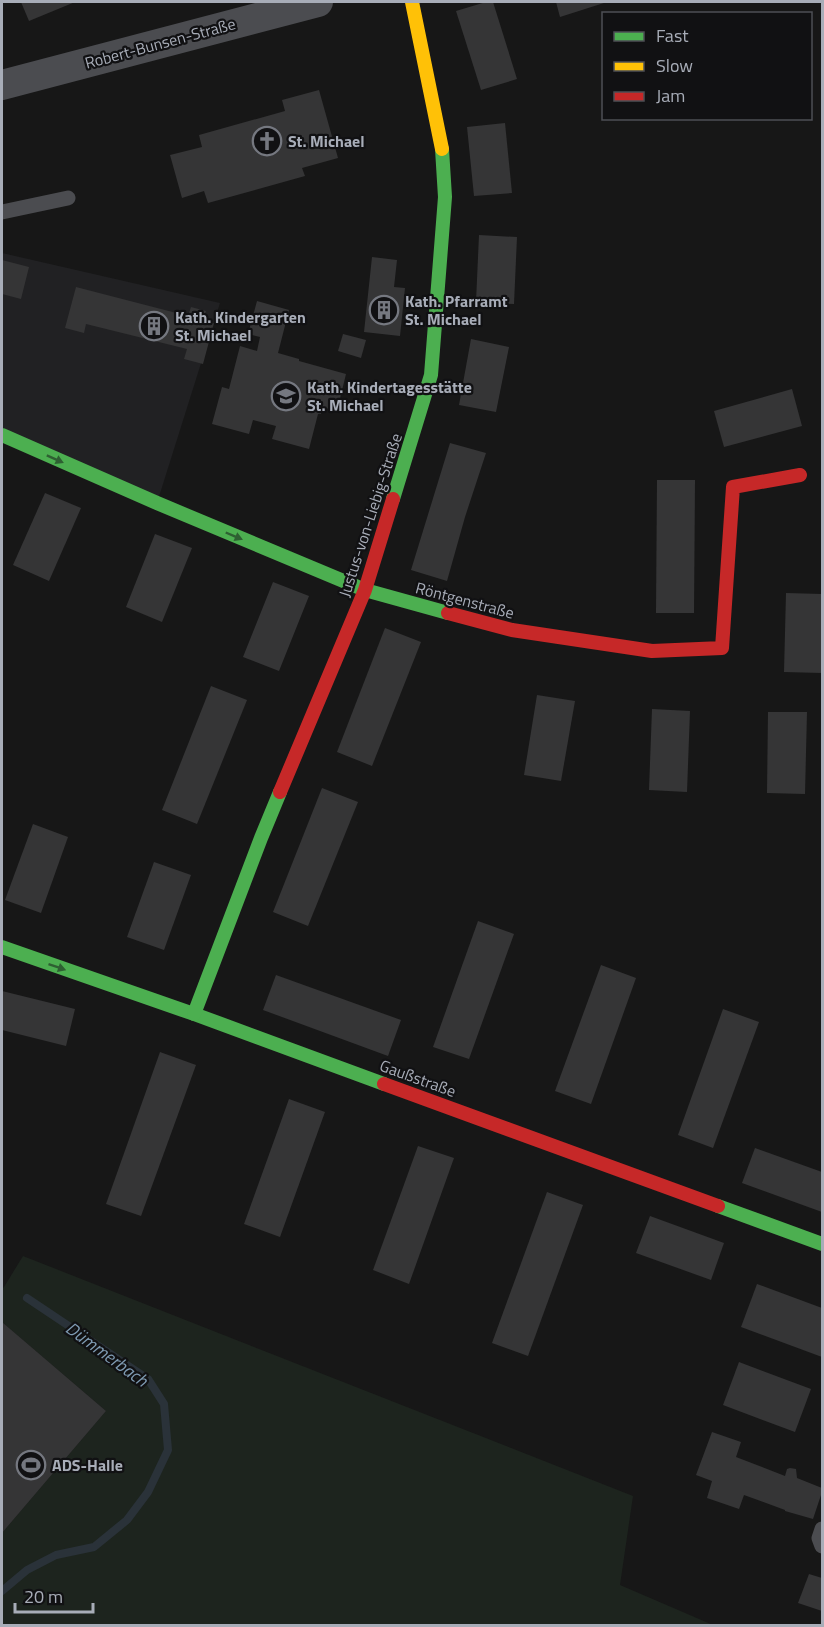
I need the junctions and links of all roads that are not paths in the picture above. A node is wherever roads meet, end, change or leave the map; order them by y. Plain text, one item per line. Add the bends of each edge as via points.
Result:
1 (318, 2) edge
2 (412, 2) edge
3 (2, 85) edge
4 (68, 198) dead end
5 (2, 212) edge
6 (2, 435) edge
7 (800, 475) dead end
8 (365, 590) junction
9 (2, 947) edge
10 (194, 1014) junction
11 (822, 1244) edge
12 (822, 1529) edge
13 (822, 1546) edge

1 - 3 street, Robert-Bunsen-Straße
2 - 8 street, Justus-von-Liebig-Straße via 441,141 445,197 432,363
4 - 5 lane
6 -> 8 street, Röntgenstraße
7 - 8 street, Röntgenstraße via 734,487 722,648 652,651 512,630
8 - 10 street, Justus-von-Liebig-Straße via 261,838
9 -> 10 street, Gaußstraße
10 - 11 street, Gaußstraße
12 - 13 lane

